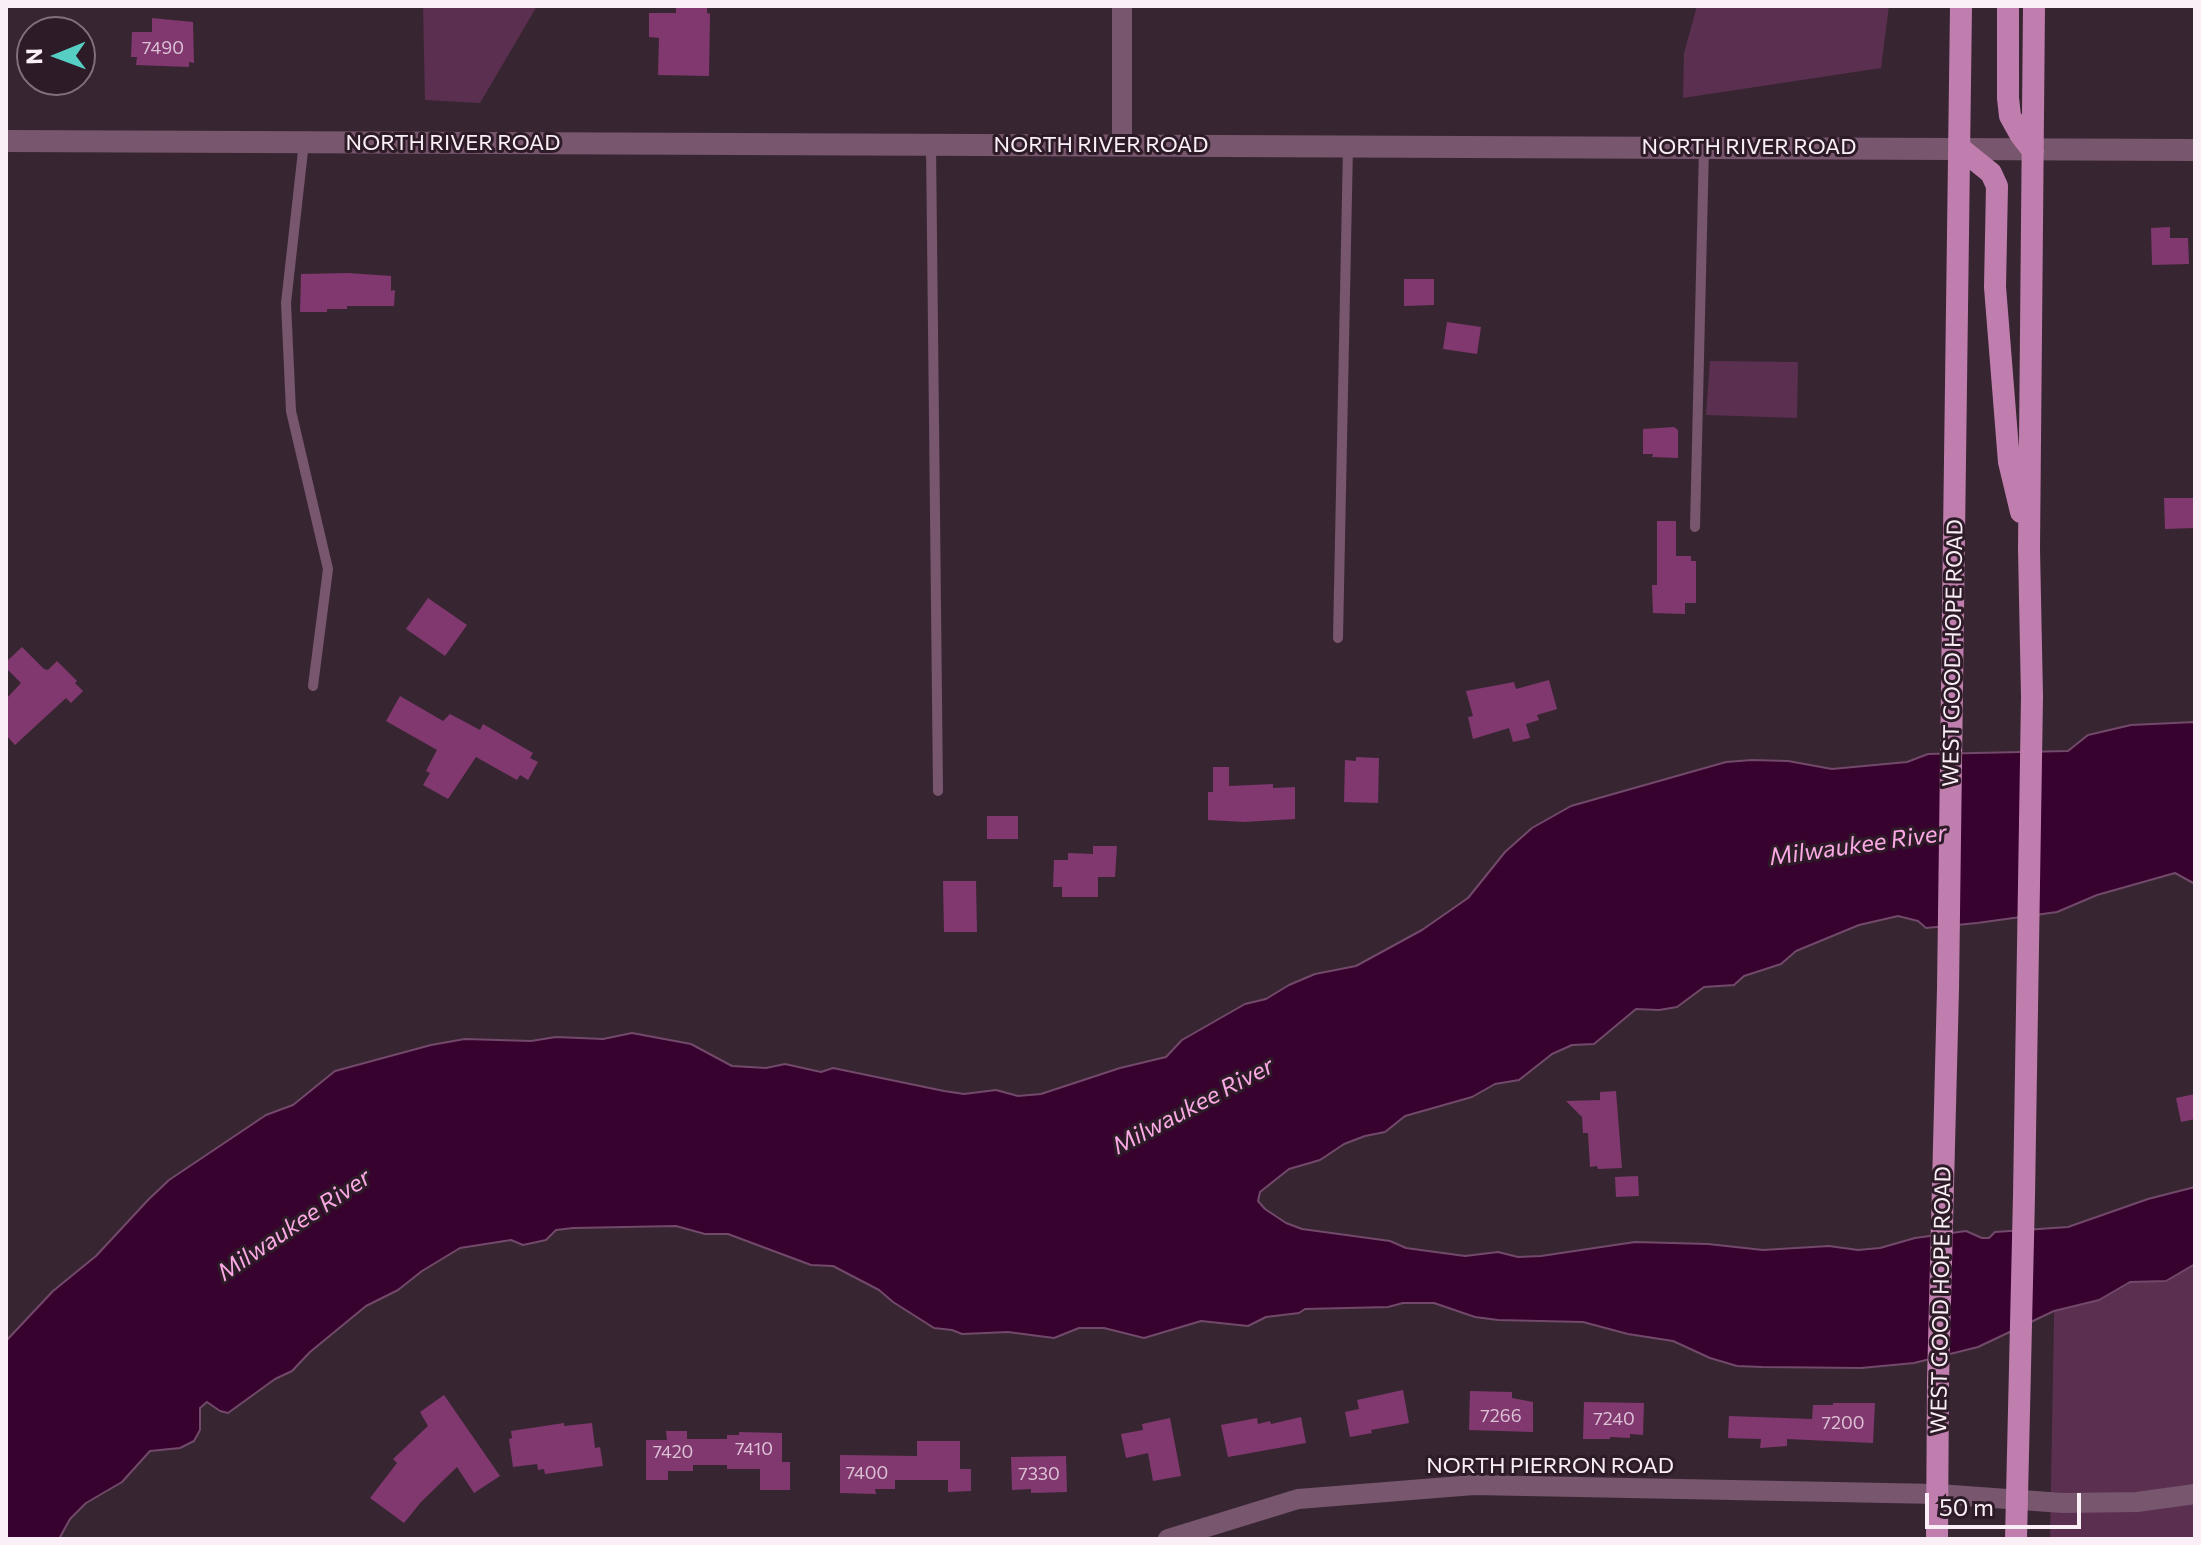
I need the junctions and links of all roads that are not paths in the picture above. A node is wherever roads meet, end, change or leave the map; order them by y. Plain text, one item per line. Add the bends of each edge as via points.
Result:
1 (1122, 6) edge
2 (1961, 6) edge
3 (2008, 6) edge
4 (2034, 6) edge
5 (6, 141) edge
6 (304, 142) junction
7 (931, 144) junction
8 (1122, 145) junction
9 (1348, 146) junction
10 (1704, 147) junction
11 (1960, 148) junction
12 (2195, 150) edge
13 (2033, 151) junction
14 (1695, 527) dead end
15 (2029, 549) junction
16 (1338, 638) dead end
17 (313, 686) dead end
18 (938, 791) dead end
19 (1938, 1494) junction
20 (2195, 1494) edge
21 (2016, 1501) junction
22 (1170, 1539) edge
23 (1937, 1539) edge
24 (2016, 1539) edge

1 - 8 street
2 - 11 main road, WEST GOOD HOPE ROAD
3 - 13 main road via 2010,116
4 - 13 main road
5 - 6 street, NORTH RIVER ROAD
6 - 7 street, NORTH RIVER ROAD
6 - 17 lane via 286,303 291,411 328,569
7 - 8 street, NORTH RIVER ROAD
7 - 18 lane
8 - 9 street, NORTH RIVER ROAD
9 - 10 street, NORTH RIVER ROAD
9 - 16 lane
10 - 11 street, NORTH RIVER ROAD
10 - 14 lane
11 - 13 street, NORTH RIVER ROAD
11 - 15 main road via 1991,173 1997,186 1995,287 2009,462
11 - 19 main road, WEST GOOD HOPE ROAD
12 - 13 street, NORTH RIVER ROAD
13 - 15 main road
15 - 21 main road via 2032,697
19 - 21 street, NORTH PIERRON ROAD
19 - 22 street, NORTH PIERRON ROAD via 1474,1485 1298,1499
19 - 23 main road, WEST GOOD HOPE ROAD
20 - 21 street, NORTH PIERRON ROAD via 2137,1502
21 - 24 main road

